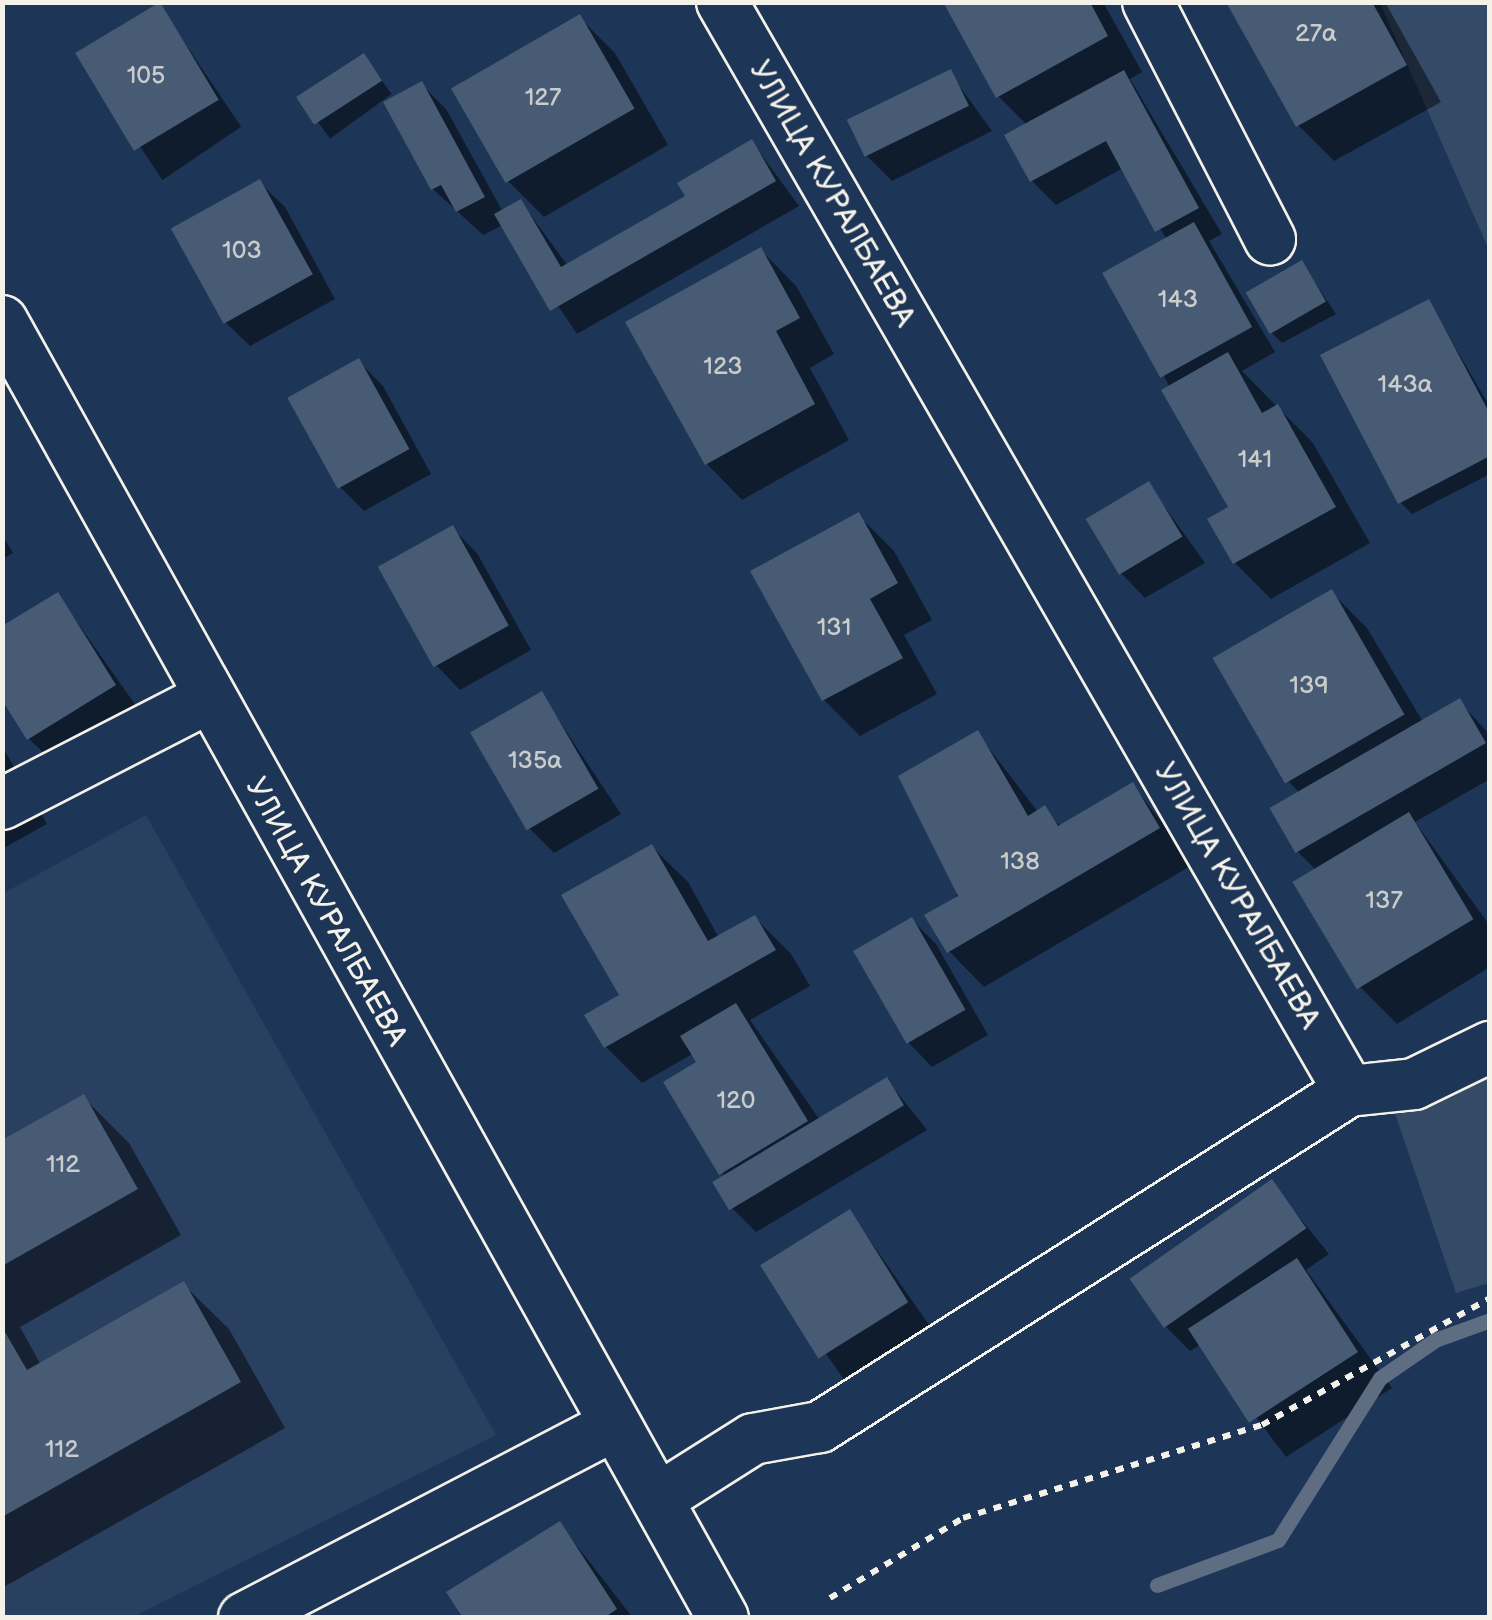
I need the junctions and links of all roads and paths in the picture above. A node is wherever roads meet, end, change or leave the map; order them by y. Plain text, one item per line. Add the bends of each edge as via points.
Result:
1 (722, 2) edge
2 (1148, 2) edge
3 (1270, 239) dead end
4 (2, 321) edge
5 (206, 699) junction
6 (2, 804) edge
7 (1490, 1047) edge
8 (1349, 1090) junction
9 (1490, 1298) edge
10 (615, 1425) junction
11 (658, 1499) junction
12 (830, 1598) dead end
13 (244, 1618) edge
14 (723, 1618) edge

1 - 8 street, УЛИЦА КУРАЛБАЕВА
2 - 3 street
4 - 5 street, УЛИЦА КУРАЛБАЕВА
5 - 6 street
5 - 10 street, УЛИЦА КУРАЛБАЕВА
7 - 8 street via 1414,1084
8 - 11 street via 820,1427 753,1439
9 - 12 path via 1262,1426 963,1518
10 - 11 street, УЛИЦА КУРАЛБАЕВА
10 - 13 street
11 - 14 street, УЛИЦА КУРАЛБАЕВА

